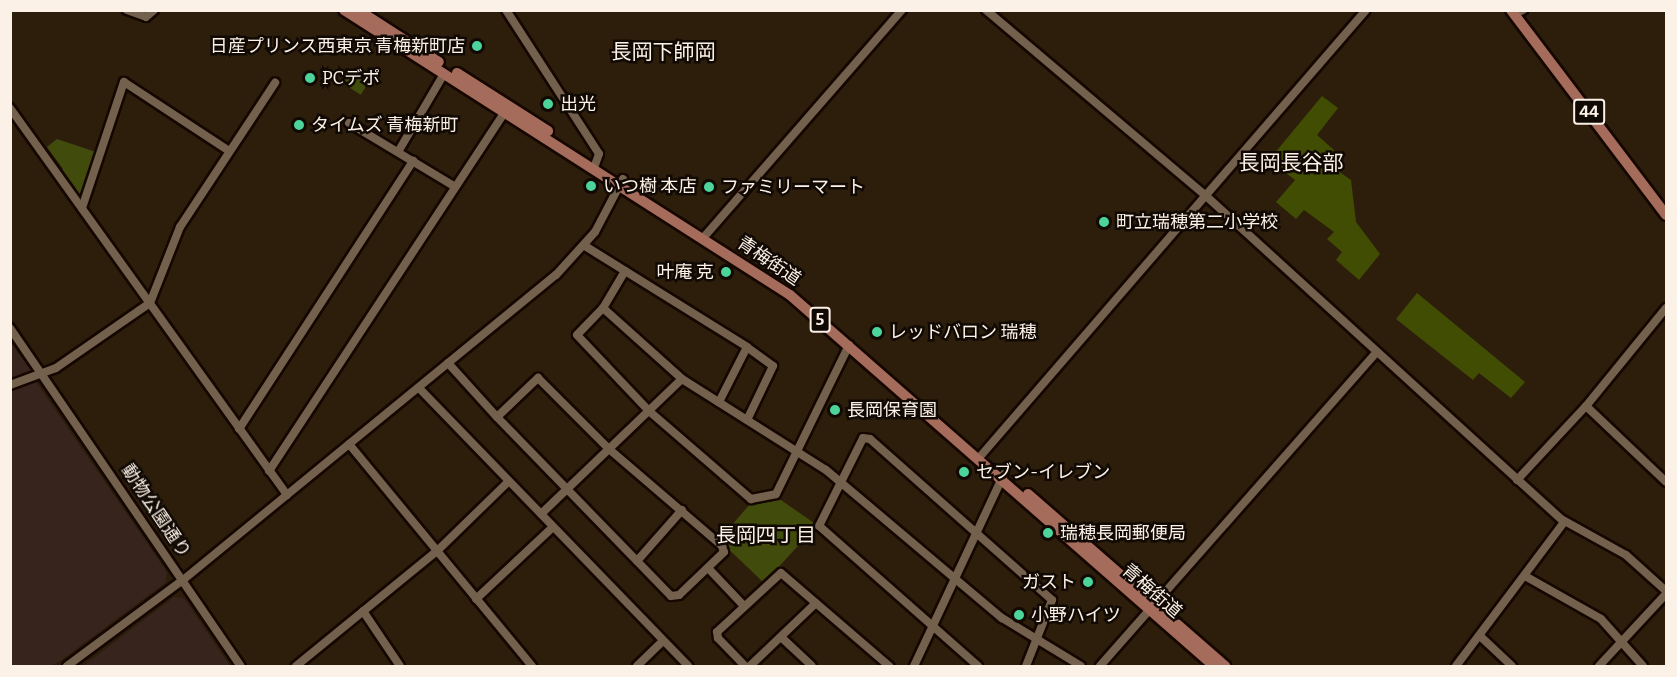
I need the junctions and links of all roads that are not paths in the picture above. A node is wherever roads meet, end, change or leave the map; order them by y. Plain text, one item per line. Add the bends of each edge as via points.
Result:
1 (127, 10) edge
2 (154, 10) edge
3 (344, 10) edge
4 (358, 10) edge
5 (506, 10) edge
6 (902, 10) edge
7 (986, 10) edge
8 (1366, 10) edge
9 (1516, 12) edge
10 (444, 74) junction
11 (275, 84) dead end
12 (10, 108) edge
13 (504, 113) junction
14 (349, 123) dead end
15 (230, 151) junction
16 (398, 152) junction
17 (413, 161) junction
18 (595, 165) junction
19 (621, 182) junction
20 (454, 186) junction
21 (1206, 196) junction
22 (82, 208) junction
23 (1666, 215) edge
24 (705, 235) junction
25 (585, 246) junction
26 (625, 271) junction
27 (150, 303) junction
28 (603, 308) junction
29 (1666, 308) edge
30 (10, 328) edge
31 (849, 345) junction
32 (747, 347) junction
33 (1376, 353) junction
34 (448, 363) junction
35 (45, 374) junction
36 (682, 379) junction
37 (10, 385) edge
38 (419, 388) junction
39 (719, 402) junction
40 (1586, 406) junction
41 (649, 411) junction
42 (497, 417) junction
43 (747, 420) junction
44 (239, 429) junction
45 (349, 444) junction
46 (609, 449) junction
47 (797, 452) junction
48 (980, 457) junction
49 (269, 471) junction
50 (1003, 477) junction
51 (1517, 480) junction
52 (1664, 480) edge
53 (840, 481) junction
54 (509, 482) junction
55 (569, 487) junction
56 (286, 495) junction
57 (682, 510) junction
58 (541, 514) junction
59 (1564, 522) junction
60 (553, 527) junction
61 (976, 533) junction
62 (437, 551) junction
63 (637, 561) junction
64 (708, 568) junction
65 (1525, 576) junction
66 (955, 579) junction
67 (183, 580) junction
68 (1666, 593) edge
69 (476, 598) junction
70 (816, 603) junction
71 (744, 606) junction
72 (1151, 607) junction
73 (363, 611) junction
74 (933, 626) junction
75 (1480, 636) junction
76 (781, 637) junction
77 (1038, 640) junction
78 (663, 641) junction
79 (1622, 642) junction
80 (67, 666) edge
81 (241, 666) edge
82 (296, 666) edge
83 (400, 666) edge
84 (532, 666) edge
85 (637, 666) edge
86 (688, 666) edge
87 (745, 666) edge
88 (750, 666) edge
89 (812, 666) edge
90 (889, 666) edge
91 (914, 666) edge
92 (978, 666) edge
93 (1026, 666) edge
94 (1081, 666) edge
95 (1100, 666) edge
96 (1214, 666) edge
97 (1225, 666) edge
98 (1456, 666) edge
99 (1512, 666) edge
100 (1599, 666) edge
101 (1644, 666) edge

1 - 2 street via 146,17
3 - 10 main road, 青梅街道 / 5
4 - 18 main road, 青梅街道 / 5
5 - 18 street via 599,154
6 - 24 street
7 - 21 street
8 - 21 street
9 - 23 main road, 44
10 - 13 main road, 青梅街道 / 5
10 - 16 street
11 - 15 street
12 - 22 street
13 - 18 main road, 青梅街道 / 5
13 - 20 street
14 - 16 street
15 - 22 street via 124,82
15 - 27 street via 180,227
16 - 17 street
17 - 20 street
17 - 44 street
18 - 19 main road, 青梅街道 / 5
19 - 24 main road, 青梅街道 / 5
19 - 25 street
20 - 49 street
21 - 33 street
21 - 48 street
22 - 27 street
24 - 31 main road, 青梅街道 / 5 via 790,295
24 - 48 main road, 青梅街道 / 5 via 800,296
25 - 26 street
25 - 34 street
26 - 28 street
26 - 32 street
27 - 35 street
27 - 44 street
28 - 36 street
28 - 41 street via 577,335
29 - 40 street
30 - 35 street, 動物公園通り
31 - 47 street
31 - 48 main road, 青梅街道 / 5
32 - 39 street
32 - 43 street via 773,366
33 - 51 street
33 - 72 street
34 - 38 street
34 - 42 street
35 - 37 street
35 - 67 street, 動物公園通り
36 - 39 street
36 - 41 street
38 - 45 street
38 - 54 street
39 - 43 street
40 - 51 street
40 - 52 street
41 - 46 street
41 - 47 street via 751,499 776,494
42 - 46 street via 538,378
42 - 55 street
43 - 47 street
44 - 49 street
45 - 56 street
45 - 62 street
46 - 55 street
46 - 57 street
47 - 53 street
48 - 50 main road, 青梅街道 / 5
49 - 56 street
50 - 61 street
50 - 72 main road, 青梅街道 / 5
51 - 59 street
53 - 61 street via 860,440 866,437
53 - 66 street
53 - 74 street via 820,522 821,530
54 - 58 street
54 - 62 street
55 - 58 street
55 - 63 street
56 - 67 street
57 - 63 street
57 - 64 street via 722,546 724,552
58 - 60 street
59 - 65 street
59 - 68 street via 1626,555
60 - 69 street
60 - 78 street
61 - 66 street
61 - 77 street via 1052,600
62 - 69 street
62 - 73 street
63 - 64 street via 675,597
64 - 71 street
65 - 75 street
65 - 79 street via 1601,619
66 - 74 street
66 - 77 street via 1002,618
67 - 80 street
67 - 81 street, 動物公園通り
68 - 79 street
69 - 84 street
70 - 71 street via 781,573
70 - 76 street
70 - 90 street
71 - 87 street via 717,635
72 - 95 street
72 - 96 main road, 青梅街道 / 5
72 - 97 main road, 青梅街道 / 5
73 - 82 street
73 - 83 street
74 - 91 street
74 - 92 street
75 - 98 street
75 - 99 street
76 - 88 street
76 - 89 street
77 - 93 street
77 - 94 street
78 - 85 street
78 - 86 street
79 - 100 street
79 - 101 street

